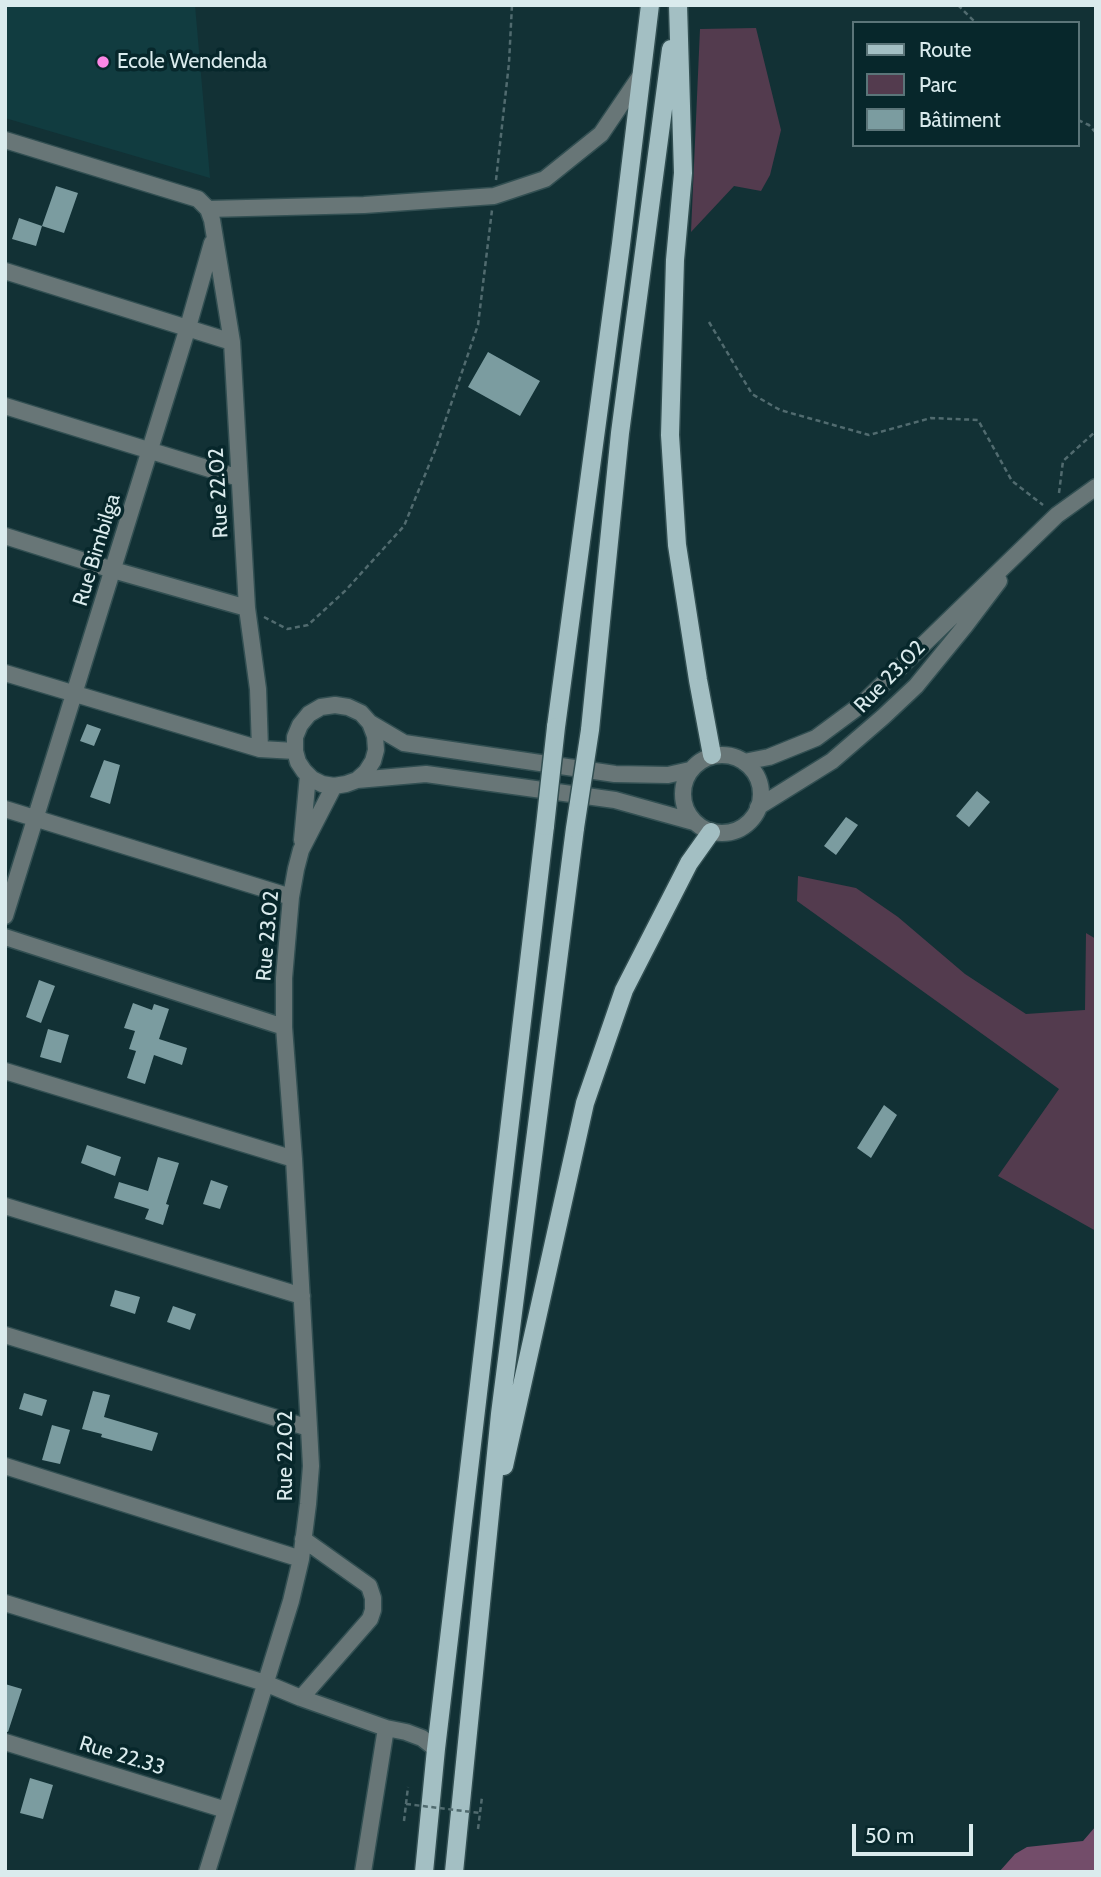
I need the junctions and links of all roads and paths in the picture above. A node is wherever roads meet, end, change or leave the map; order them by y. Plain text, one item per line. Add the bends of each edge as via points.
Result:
1 (512, 5) edge
2 (650, 5) edge
3 (677, 5) edge
4 (958, 5) edge
5 (974, 21) edge
6 (641, 75) junction
7 (1080, 121) edge
8 (1096, 132) edge
9 (5, 140) edge
10 (494, 196) junction
11 (203, 204) junction
12 (214, 236) junction
13 (5, 271) edge
14 (709, 321) dead end
15 (188, 327) junction
16 (232, 342) junction
17 (5, 406) edge
18 (1096, 430) edge
19 (150, 451) junction
20 (239, 478) junction
21 (1096, 486) edge
22 (1056, 514) junction
23 (5, 537) edge
24 (1023, 548) junction
25 (113, 570) junction
26 (247, 608) junction
27 (5, 673) edge
28 (74, 694) junction
29 (370, 723) junction
30 (260, 749) junction
31 (295, 751) junction
32 (712, 755) junction
33 (744, 762) junction
34 (690, 769) junction
35 (308, 775) junction
36 (357, 780) junction
37 (334, 786) junction
38 (758, 807) junction
39 (5, 810) edge
40 (36, 819) junction
41 (694, 822) junction
42 (711, 832) junction
43 (301, 850) junction
44 (291, 897) junction
45 (5, 916) edge
46 (5, 937) edge
47 (284, 1027) junction
48 (5, 1071) edge
49 (293, 1159) junction
50 (5, 1206) edge
51 (302, 1296) junction
52 (5, 1335) edge
53 (309, 1428) junction
54 (5, 1466) edge
55 (303, 1539) junction
56 (486, 1548) junction
57 (301, 1559) junction
58 (5, 1603) edge
59 (265, 1683) junction
60 (301, 1698) junction
61 (386, 1728) junction
62 (5, 1742) edge
63 (436, 1749) junction
64 (408, 1787) dead end
65 (482, 1797) dead end
66 (406, 1804) junction
67 (226, 1810) junction
68 (480, 1813) junction
69 (404, 1821) dead end
70 (478, 1829) dead end
71 (207, 1872) edge
72 (363, 1872) edge
73 (424, 1872) edge
74 (454, 1872) edge

1 - 10 path
2 - 6 main road
3 - 32 main road via 683,173 675,260 670,435 677,545
3 - 56 main road, bridge via 620,433 590,730 501,1401
4 - 5 path
6 - 10 street via 601,134 545,179
6 - 63 main road, bridge via 556,727
7 - 8 path
9 - 11 street
10 - 11 street via 364,205
10 - 26 path via 478,326 404,526 308,625 287,629
11 - 12 street, Rue Bimbilga
12 - 15 street, Rue Bimbilga
12 - 16 street, Rue 22.02
13 - 15 street
14 - 22 path via 752,394 780,410 870,435 931,418 978,420 1012,481
15 - 16 street
15 - 19 street, Rue Bimbilga
16 - 20 street, Rue 22.02
17 - 19 street
18 - 22 path via 1063,461
19 - 20 street
19 - 25 street, Rue Bimbilga
20 - 26 street, Rue 22.02
21 - 22 street, Rue 23.02
22 - 24 street, Rue 23.02
23 - 25 street
24 - 33 street, Rue 23.02 via 862,704 816,738
24 - 38 street, Rue 23.02 via 916,686 832,761
25 - 26 street
25 - 28 street, Rue Bimbilga
26 - 30 street, Rue 22.02
27 - 28 street
28 - 30 street
28 - 40 street, Rue Bimbilga
29 - 31 street via 348,707 321,707 300,724
29 - 34 street via 404,743 494,757 615,774 668,775
29 - 36 street via 376,750
30 - 31 street
31 - 35 street
32 - 33 street, Rue 23.02 via 726,754
32 - 34 street
33 - 38 street via 757,776 761,789
34 - 41 street via 682,794
35 - 37 street
35 - 43 street, Rue 23.02
36 - 37 street
36 - 41 street via 426,774 615,800
37 - 43 street, Rue 23.02
38 - 42 street, Rue 23.02 via 748,824 737,831
39 - 40 street
40 - 44 street
40 - 45 street, Rue Bimbilga
41 - 42 street
42 - 56 main road via 689,863 624,990 585,1103
43 - 44 street, Rue 23.02
44 - 47 street, Rue 23.02
46 - 47 street
47 - 49 street, Rue 22.02
48 - 49 street
49 - 51 street, Rue 22.02
50 - 51 street
51 - 53 street, Rue 22.02
52 - 53 street
53 - 55 street, Rue 22.02 via 311,1466
54 - 57 street
55 - 57 street, Rue 22.02
55 - 60 street via 369,1586 373,1610
56 - 74 main road
57 - 59 street, Rue 22.02
58 - 59 street
59 - 60 street
59 - 67 street, Rue 22.02
60 - 61 street
61 - 63 street via 422,1738
61 - 72 street
62 - 67 street, Rue 22.33
63 - 73 main road
64 - 66 path
65 - 68 path
66 - 68 path, bridge
66 - 69 path
67 - 71 street, Rue 22.02
68 - 70 path

